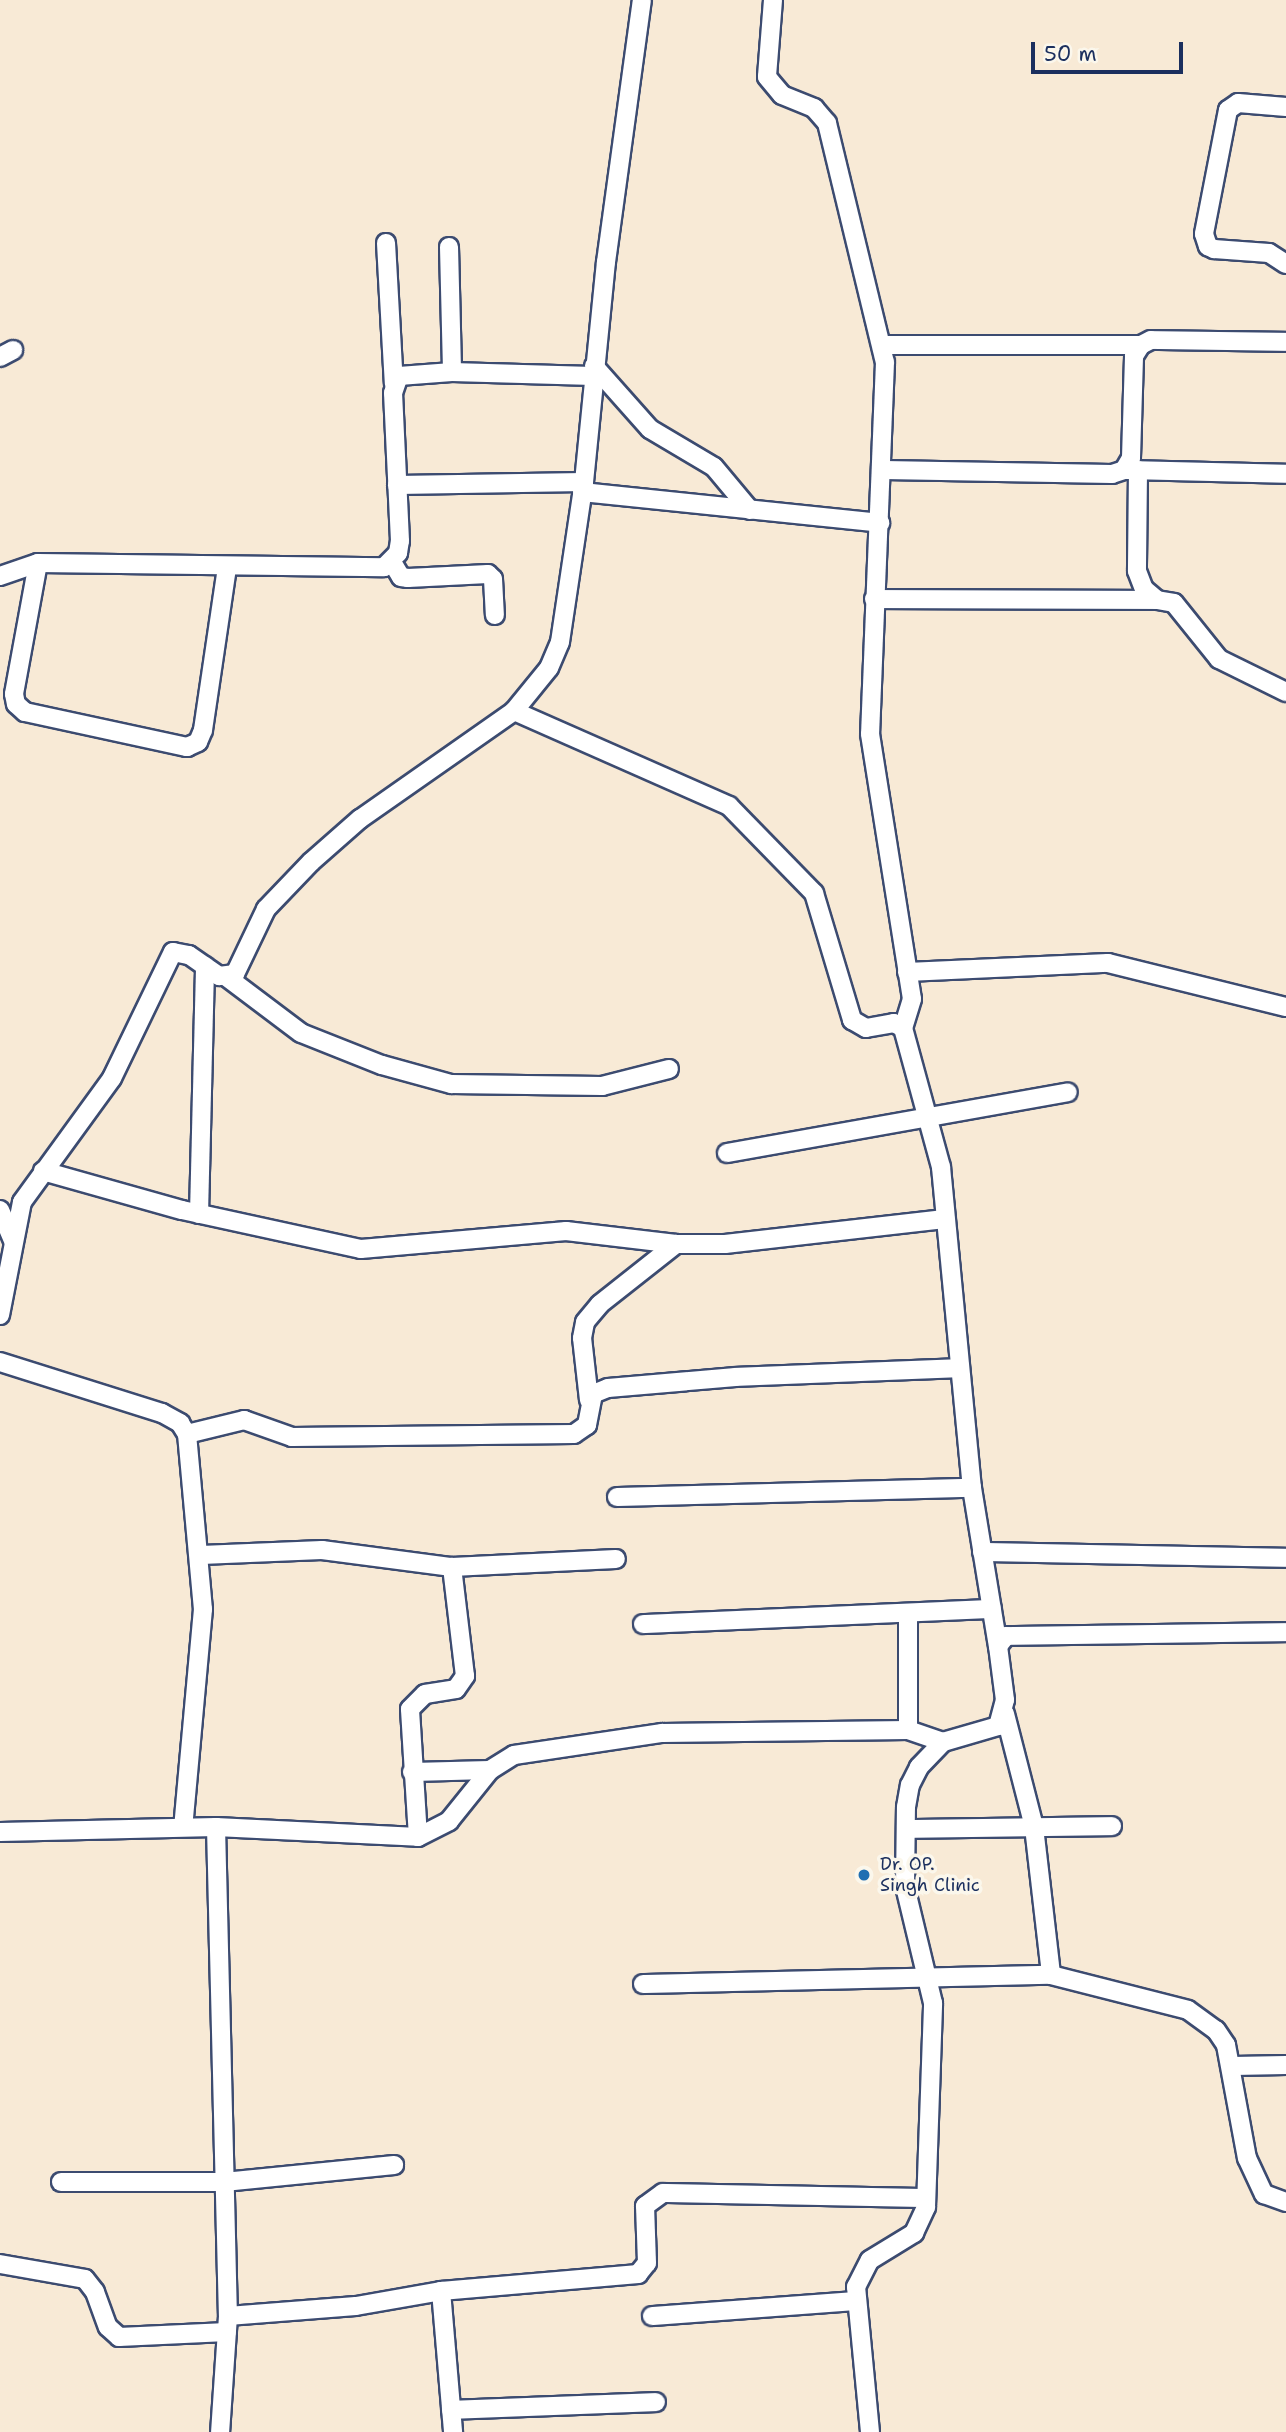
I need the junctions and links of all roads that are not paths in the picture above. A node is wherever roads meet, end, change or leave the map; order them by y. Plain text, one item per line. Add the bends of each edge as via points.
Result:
1 (642, 0) edge
2 (773, 0) edge
3 (1286, 107) edge
4 (386, 243) dead end
5 (449, 247) dead end
6 (1286, 264) edge
7 (1286, 342) edge
8 (883, 345) junction
9 (1141, 345) junction
10 (594, 371) junction
11 (452, 372) junction
12 (394, 384) junction
13 (884, 470) junction
14 (1131, 470) junction
15 (1286, 474) edge
16 (397, 485) junction
17 (583, 487) junction
18 (750, 510) junction
19 (880, 523) junction
20 (393, 562) junction
21 (38, 563) junction
22 (228, 567) junction
23 (0, 576) edge
24 (874, 599) junction
25 (1157, 600) junction
26 (495, 615) dead end
27 (1286, 692) edge
28 (514, 711) junction
29 (205, 966) junction
30 (907, 972) junction
31 (228, 978) junction
32 (1286, 1007) edge
33 (903, 1028) junction
34 (669, 1069) dead end
35 (1068, 1092) dead end
36 (928, 1114) junction
37 (727, 1153) dead end
38 (43, 1171) junction
39 (0, 1210) edge
40 (199, 1213) junction
41 (945, 1219) junction
42 (13, 1241) junction
43 (676, 1244) junction
44 (0, 1315) edge
45 (0, 1362) edge
46 (960, 1368) junction
47 (589, 1400) junction
48 (187, 1434) junction
49 (972, 1488) junction
50 (617, 1497) dead end
51 (982, 1552) junction
52 (201, 1555) junction
53 (1286, 1558) edge
54 (617, 1559) dead end
55 (452, 1567) junction
56 (992, 1609) junction
57 (908, 1614) junction
58 (643, 1624) dead end
59 (1286, 1632) edge
60 (998, 1646) junction
61 (1004, 1714) junction
62 (908, 1730) junction
63 (943, 1742) junction
64 (490, 1770) junction
65 (412, 1772) junction
66 (1112, 1826) dead end
67 (183, 1827) junction
68 (216, 1827) junction
69 (1034, 1827) junction
70 (906, 1829) junction
71 (0, 1832) edge
72 (418, 1837) junction
73 (930, 1974) junction
74 (1051, 1975) junction
75 (643, 1984) dead end
76 (1286, 2065) edge
77 (1233, 2066) junction
78 (394, 2165) dead end
79 (61, 2182) dead end
80 (224, 2182) junction
81 (926, 2197) junction
82 (1286, 2202) edge
83 (0, 2264) edge
84 (441, 2291) junction
85 (856, 2301) junction
86 (652, 2316) dead end
87 (228, 2324) junction
88 (656, 2402) dead end
89 (451, 2410) junction
90 (220, 2432) edge
91 (453, 2432) edge
92 (870, 2432) edge

1 - 10 street
2 - 8 street via 767,77 782,95 814,108 827,123 856,256
3 - 6 street via 1238,103 1228,110 1204,234 1214,249 1269,253
4 - 12 street
5 - 11 street
7 - 9 street via 1152,340
8 - 9 street
8 - 13 street
9 - 14 street via 1134,356
10 - 11 street
10 - 17 street
10 - 18 street via 657,435 707,461
11 - 12 street via 409,373
12 - 16 street
13 - 14 street via 1112,474
13 - 19 street
14 - 15 street
14 - 25 street via 1137,571 1144,589
16 - 17 street
16 - 20 street via 400,541
17 - 18 street
17 - 28 street via 560,642 549,668
18 - 19 street
19 - 24 street
20 - 22 street via 367,570
20 - 26 street via 397,573 408,578 488,574 493,579
21 - 22 street
21 - 22 street via 14,694 16,704 25,712 187,747 198,742 203,730
21 - 23 street
24 - 25 street
24 - 30 street via 871,755
25 - 27 street via 1174,603 1219,659
28 - 31 street via 331,843 266,909 240,968
28 - 33 street via 729,806 814,892 852,1020 866,1028 894,1023
29 - 31 street
29 - 38 street via 189,955 173,952 112,1078
29 - 40 street
30 - 32 street via 1108,963
30 - 33 street via 912,1010
31 - 34 street via 275,1017 310,1037 451,1084 602,1086
33 - 36 street
35 - 36 street
36 - 37 street
36 - 41 street via 941,1167
38 - 40 street
38 - 42 street via 22,1202
39 - 42 street
40 - 43 street via 361,1249 566,1231
41 - 43 street via 725,1244
41 - 46 street
42 - 44 street
43 - 47 street via 600,1304 585,1322 582,1338
45 - 48 street via 162,1413 180,1423
46 - 47 street via 736,1377 608,1388
46 - 49 street
47 - 48 street via 587,1425 575,1434 292,1437 244,1419
48 - 52 street
49 - 50 street
49 - 51 street
51 - 53 street
51 - 56 street
52 - 55 street via 322,1550
52 - 67 street via 202,1633
54 - 55 street
55 - 65 street via 465,1676 456,1689 425,1695 410,1709
56 - 57 street
56 - 60 street
57 - 58 street
57 - 62 street
59 - 60 street via 1018,1633 1006,1636
60 - 61 street
61 - 63 street via 987,1731
61 - 69 street
62 - 63 street
62 - 64 street via 662,1733 514,1755
63 - 70 street via 928,1753 909,1786
64 - 65 street
64 - 72 street via 449,1821
65 - 72 street
66 - 69 street
67 - 68 street
67 - 71 street
68 - 72 street
68 - 80 street
69 - 70 street
69 - 74 street
70 - 73 street via 907,1903
73 - 74 street
73 - 75 street
73 - 81 street via 933,2003
74 - 77 street via 1188,2010 1216,2030
76 - 77 street
77 - 82 street via 1247,2158 1264,2194
78 - 80 street
79 - 80 street
80 - 87 street
81 - 84 street via 663,2193 645,2206 647,2263 638,2274
81 - 85 street via 922,2223 914,2233 870,2260 860,2273
83 - 87 street via 85,2279 108,2327 119,2337
84 - 87 street
84 - 89 street
85 - 86 street
85 - 92 street
87 - 90 street
88 - 89 street
89 - 91 street

